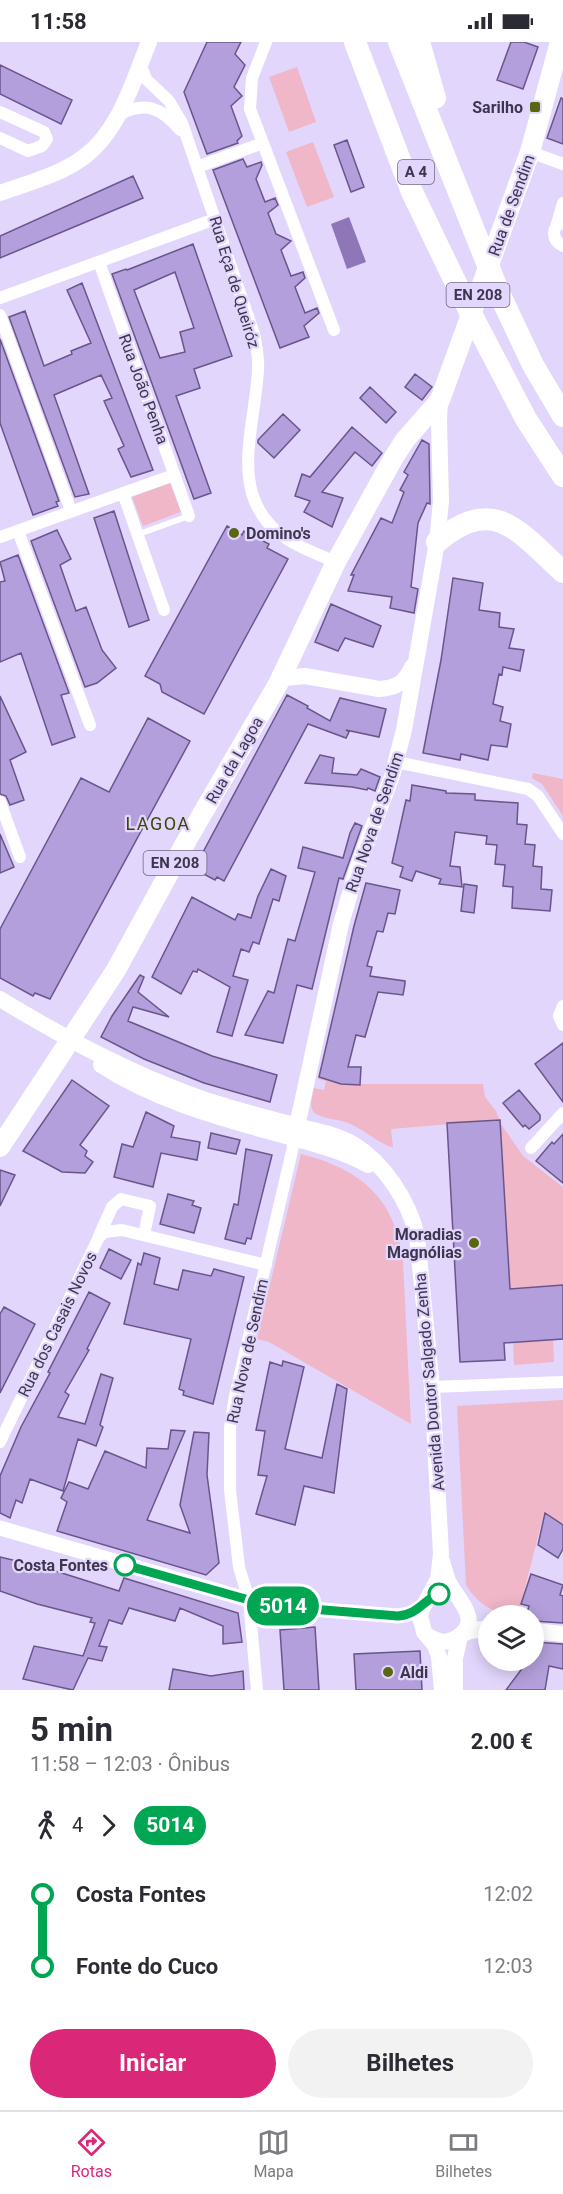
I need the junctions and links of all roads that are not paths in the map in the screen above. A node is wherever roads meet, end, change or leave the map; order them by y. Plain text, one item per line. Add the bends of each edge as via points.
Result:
1 (149, 42) edge
2 (266, 42) edge
3 (355, 42) edge
4 (370, 42) edge
5 (399, 42) edge
6 (419, 42) edge
7 (560, 42) edge
8 (140, 63) junction
9 (0, 112) edge
10 (118, 115) junction
11 (0, 138) edge
12 (188, 140) junction
13 (263, 143) junction
14 (530, 152) junction
15 (563, 164) edge
16 (197, 167) junction
17 (0, 194) edge
18 (563, 203) edge
19 (215, 219) junction
20 (559, 224) edge
21 (472, 227) junction
22 (563, 246) edge
23 (99, 262) junction
24 (0, 298) edge
25 (465, 302) junction
26 (0, 315) edge
27 (334, 330) dead end
28 (441, 397) junction
29 (563, 416) edge
30 (415, 429) junction
31 (440, 444) junction
32 (174, 475) junction
33 (563, 476) edge
34 (123, 493) junction
35 (71, 511) junction
36 (189, 516) joint
37 (18, 531) junction
38 (139, 534) junction
39 (0, 537) edge
40 (437, 542) junction
41 (336, 562) junction
42 (563, 572) edge
43 (164, 610) dead end
44 (418, 646) junction
45 (297, 647) junction
46 (321, 678) junction
47 (278, 684) junction
48 (379, 689) junction
49 (90, 725) dead end
50 (404, 730) junction
51 (396, 762) junction
52 (0, 802) edge
53 (563, 834) edge
54 (20, 857) dead end
55 (0, 999) edge
56 (563, 1006) edge
57 (563, 1025) edge
58 (70, 1041) junction
59 (563, 1113) edge
60 (296, 1132) junction
61 (0, 1147) edge
62 (531, 1148) dead end
63 (144, 1235) junction
64 (99, 1237) junction
65 (266, 1265) junction
66 (563, 1382) edge
67 (432, 1387) junction
68 (0, 1442) edge
69 (0, 1528) edge
70 (441, 1554) junction
71 (249, 1600) junction
72 (425, 1603) junction
73 (464, 1604) junction
74 (478, 1614) edge
75 (388, 1615) junction
76 (478, 1630) edge
77 (544, 1632) edge
78 (427, 1634) junction
79 (563, 1634) edge
80 (461, 1636) junction
81 (257, 1690) edge
82 (442, 1690) edge
83 (455, 1690) edge

1 - 8 main road
2 - 13 street via 252,78 249,101
3 - 25 highway via 412,192
4 - 25 highway, A 4
5 - 21 highway, A 4
6 - 21 highway
7 - 14 main road, Rua de Sendim / EN 208
8 - 10 main road
8 - 12 street, Rua Eça de Queiróz via 146,79 169,100
9 - 11 street via 44,132 47,139 28,152
10 - 12 street, Rua Eça de Queiróz via 143,106 154,109 167,116
10 - 17 main road via 110,130 84,157
12 - 16 street, Rua Eça de Queiróz
13 - 16 street
13 - 27 street
14 - 15 street
14 - 28 main road, Rua de Sendim / EN 208
16 - 19 street, Rua Eça de Queiróz
18 - 20 street
19 - 23 street
19 - 41 street, Rua Eça de Queiróz via 255,337 258,367 249,429 251,495 262,517 281,535
20 - 22 street via 555,239
21 - 29 highway, A 4 via 514,326
23 - 24 street
23 - 32 street, Rua João Penha
25 - 33 highway, A 4 via 526,418
26 - 35 street
28 - 30 main road, Rua da Lagoa / EN 208
28 - 31 main road, Rua Nova de Sendim
30 - 31 main road via 433,434
30 - 41 main road, Rua da Lagoa / EN 208 via 394,457
31 - 40 main road, Rua Nova de Sendim
32 - 34 street
32 - 36 street, Rua João Penha
34 - 35 street
34 - 38 street
35 - 37 street
36 - 38 lane
37 - 39 street
37 - 49 street
38 - 43 street
40 - 42 highway via 460,524 489,518 509,526
40 - 44 main road, Rua Nova de Sendim
41 - 45 main road, Rua da Lagoa / EN 208
44 - 48 main road via 404,682
44 - 50 main road, Rua Nova de Sendim
45 - 46 main road via 295,654 301,664
45 - 47 main road, Rua da Lagoa / EN 208
46 - 47 main road via 294,675
46 - 48 main road
47 - 58 main road, Rua da Lagoa / EN 208 via 116,970
48 - 50 main road via 398,697 403,704
50 - 51 main road, Rua Nova de Sendim
51 - 53 street via 528,789 538,796
51 - 60 main road, Rua Nova de Sendim via 341,924
52 - 54 street
55 - 58 main road, Avenida Doutor Salgado Zenha
56 - 57 street via 559,1016
58 - 60 main road, Avenida Doutor Salgado Zenha via 175,1089
58 - 61 main road, Rua da Lagoa / EN 208
59 - 62 street
60 - 65 street, Rua Nova de Sendim
60 - 67 main road, Avenida Doutor Salgado Zenha via 348,1142 368,1155 409,1211 417,1236
63 - 64 street, Rua dos Casais Novos via 113,1230
63 - 64 street, Rua dos Casais Novos via 150,1206 121,1199 112,1207
63 - 65 street, Rua dos Casais Novos
64 - 68 street, Rua dos Casais Novos
65 - 71 street, Rua Nova de Sendim via 230,1428 230,1490 239,1568
66 - 67 street
67 - 70 main road, Avenida Doutor Salgado Zenha
69 - 71 street
70 - 72 main road, Avenida Doutor Salgado Zenha via 438,1579
70 - 73 main road, Avenida Doutor Salgado Zenha via 446,1575
71 - 75 street via 274,1606
71 - 81 street, Rua Nova de Sendim
72 - 73 main road via 447,1593
72 - 75 street via 412,1613
72 - 78 main road, Avenida Doutor Salgado Zenha via 420,1616
73 - 74 main road
73 - 80 main road via 468,1623
75 - 78 street via 408,1620
76 - 80 main road
77 - 79 main road
78 - 80 main road via 445,1642
78 - 82 main road, Avenida Doutor Salgado Zenha via 439,1657
80 - 83 main road via 455,1658

